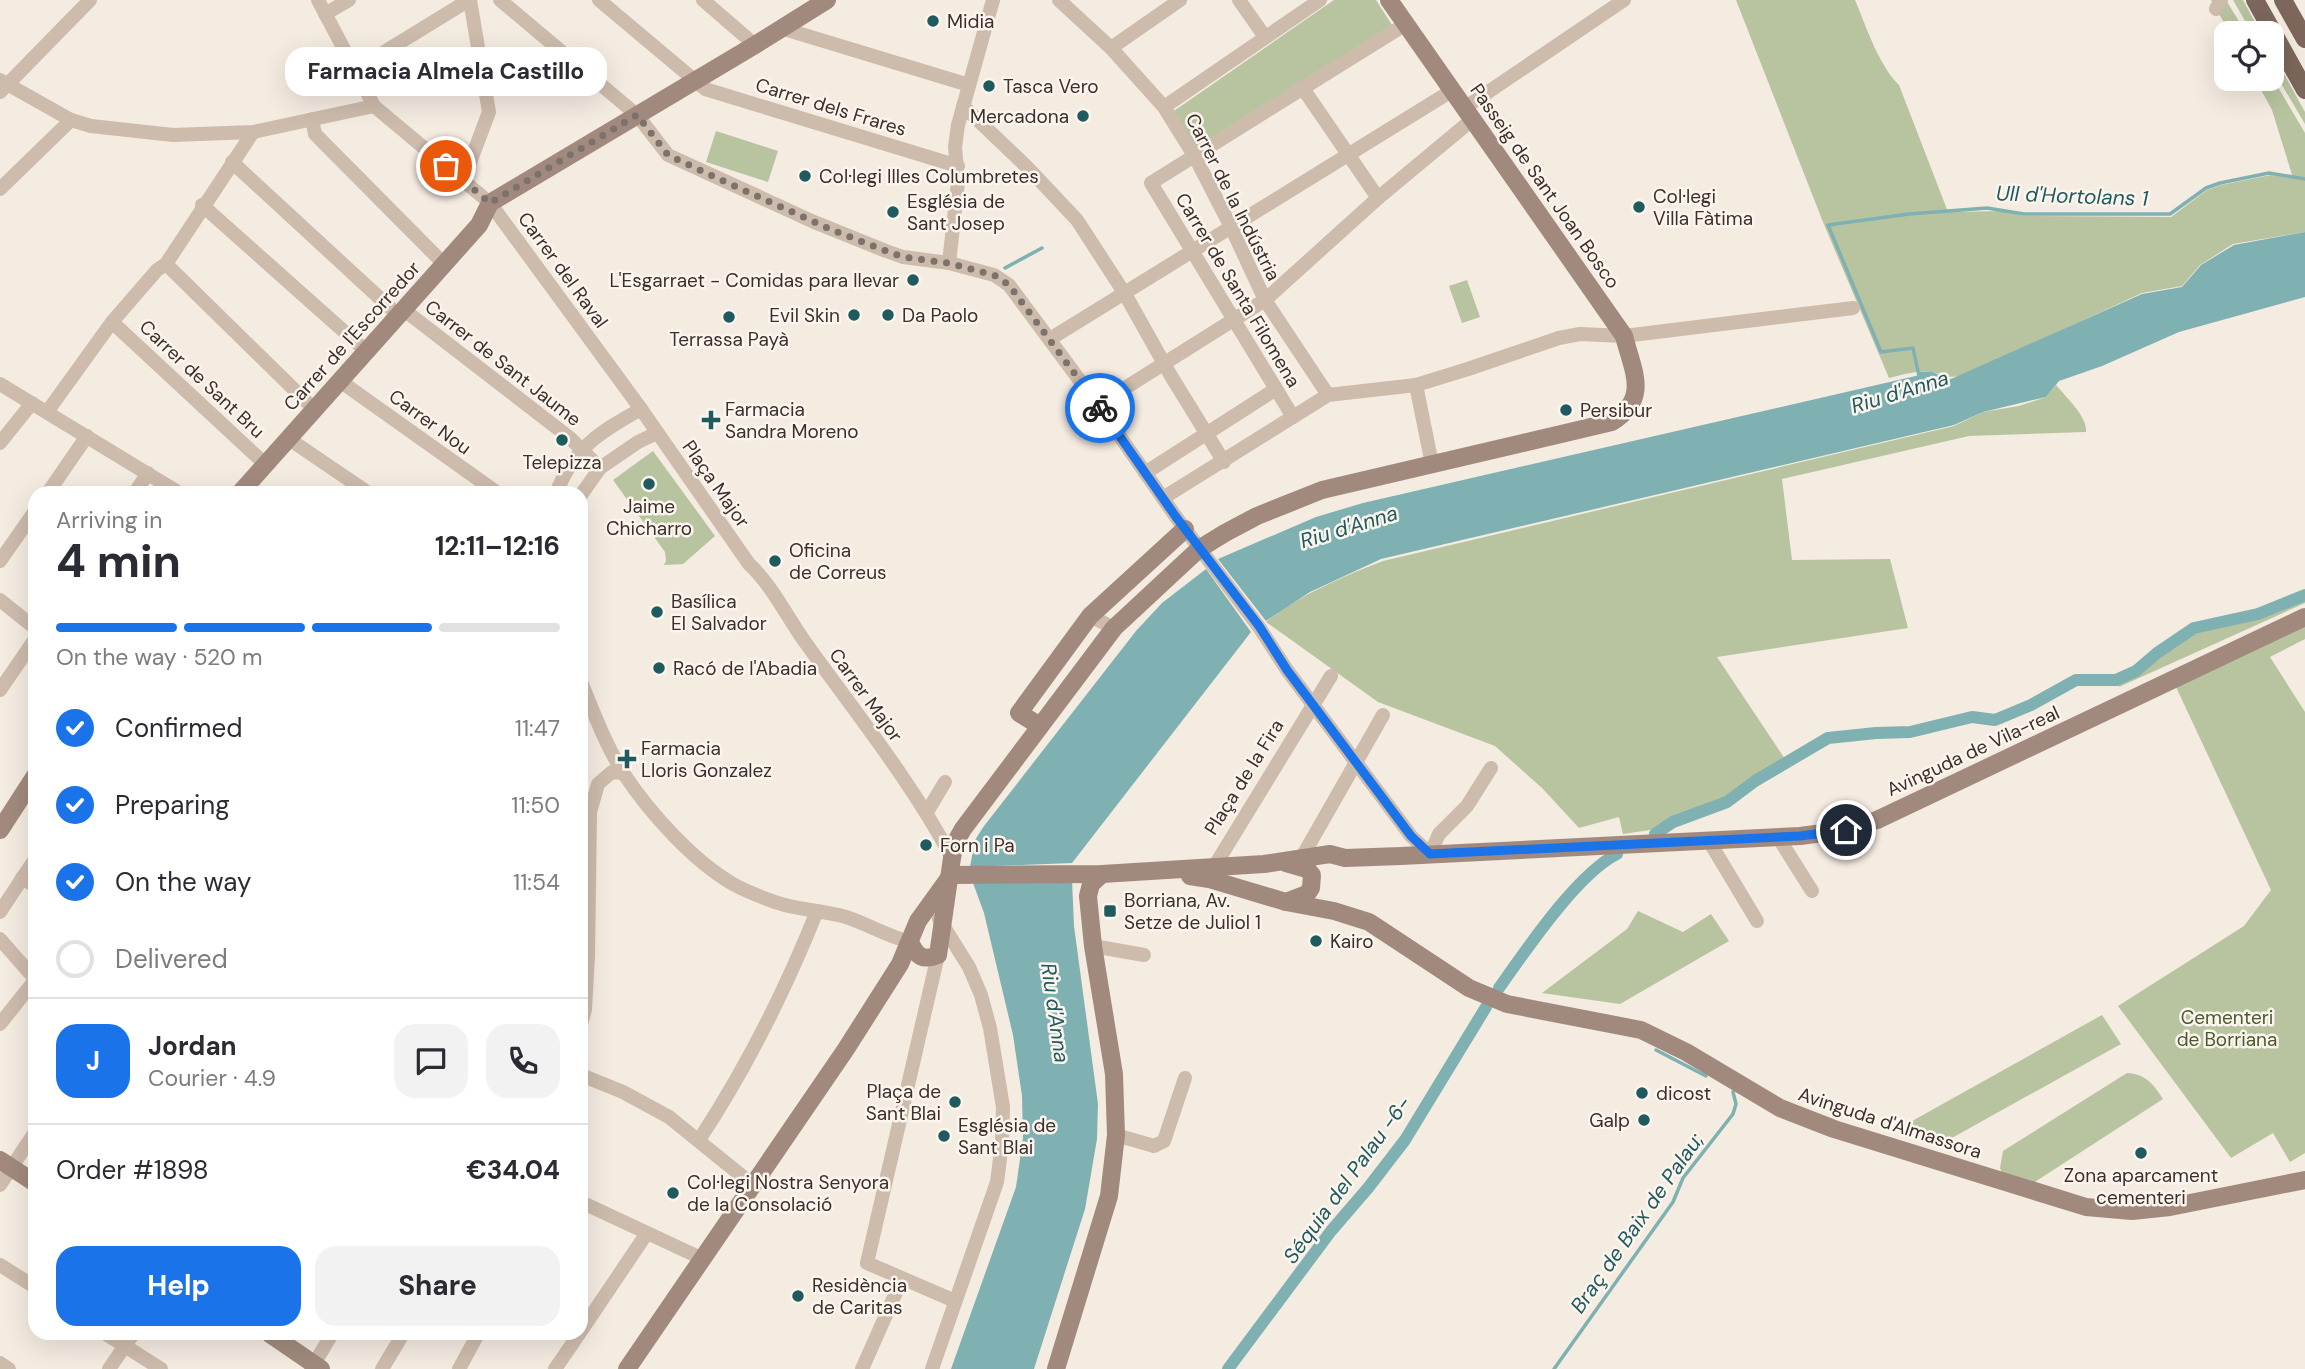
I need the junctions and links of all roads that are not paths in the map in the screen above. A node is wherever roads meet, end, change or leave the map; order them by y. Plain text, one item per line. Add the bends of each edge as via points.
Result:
1 (90, 0) edge
2 (318, 0) edge
3 (349, 0) edge
4 (469, 0) edge
5 (500, 0) edge
6 (599, 0) edge
7 (703, 0) edge
8 (993, 0) edge
9 (1059, 0) edge
10 (1180, 0) edge
11 (1239, 0) edge
12 (1320, 0) edge
13 (1389, 0) edge
14 (1624, 0) edge
15 (2255, 0) edge
16 (2283, 0) edge
17 (816, 3) edge
18 (325, 14) junction
19 (1406, 24) junction
20 (781, 28) junction
21 (1265, 37) junction
22 (2305, 39) edge
23 (755, 46) junction
24 (1111, 48) junction
25 (355, 70) junction
26 (695, 82) junction
27 (3, 85) edge
28 (968, 85) junction
29 (1302, 88) junction
30 (1453, 90) junction
31 (2305, 90) edge
32 (374, 106) junction
33 (963, 106) junction
34 (1164, 107) junction
35 (1469, 113) junction
36 (637, 115) junction
37 (312, 119) junction
38 (71, 120) junction
39 (253, 132) junction
40 (1347, 156) junction
41 (1195, 157) junction
42 (232, 162) junction
43 (958, 166) junction
44 (463, 181) junction
45 (0, 189) edge
46 (1378, 198) junction
47 (490, 203) junction
48 (202, 205) junction
49 (1231, 227) junction
50 (1192, 252) junction
51 (948, 263) junction
52 (166, 264) junction
53 (444, 264) junction
54 (1125, 293) junction
55 (1265, 300) junction
56 (1853, 308) dead end
57 (398, 315) junction
58 (1234, 321) junction
59 (112, 322) junction
60 (1624, 336) junction
61 (1050, 339) junction
62 (366, 351) junction
63 (1165, 364) junction
64 (340, 381) junction
65 (0, 384) edge
66 (1416, 384) junction
67 (1276, 389) junction
68 (1328, 395) junction
69 (32, 403) junction
70 (1098, 405) junction
71 (314, 409) junction
72 (640, 409) junction
73 (47, 412) junction
74 (1293, 417) junction
75 (657, 433) junction
76 (1207, 435) junction
77 (87, 436) junction
78 (289, 439) junction
79 (0, 443) edge
80 (582, 451) junction
81 (1224, 461) junction
82 (265, 464) junction
83 (1432, 464) junction
84 (600, 468) junction
85 (1145, 473) junction
86 (148, 474) junction
87 (53, 486) edge
88 (140, 486) edge
89 (168, 486) edge
90 (247, 486) edge
91 (358, 486) edge
92 (488, 486) edge
93 (559, 486) edge
94 (587, 486) edge
95 (1163, 498) junction
96 (28, 521) edge
97 (1185, 529) junction
98 (1205, 556) junction
99 (744, 558) joint
100 (0, 561) edge
101 (0, 600) edge
102 (1090, 616) junction
103 (2305, 617) edge
104 (28, 622) edge
105 (1114, 628) junction
106 (28, 649) edge
107 (1331, 677) dead end
108 (0, 690) edge
109 (588, 698) edge
110 (1313, 704) junction
111 (1383, 715) dead end
112 (1040, 726) junction
113 (1356, 762) junction
114 (1491, 768) dead end
115 (623, 773) junction
116 (946, 782) dead end
117 (28, 787) edge
118 (927, 812) junction
119 (0, 830) edge
120 (1411, 836) junction
121 (1778, 837) junction
122 (1709, 841) junction
123 (1430, 854) junction
124 (1401, 856) junction
125 (1301, 857) junction
126 (1345, 858) junction
127 (1278, 862) junction
128 (951, 866) junction
129 (28, 869) edge
130 (1212, 873) junction
131 (1102, 874) junction
132 (22, 878) junction
133 (1313, 880) junction
134 (28, 882) edge
135 (588, 891) edge
136 (1811, 891) dead end
137 (1267, 895) junction
138 (1286, 902) junction
139 (817, 911) junction
140 (0, 912) edge
141 (1334, 912) junction
142 (918, 921) junction
143 (1757, 921) dead end
144 (943, 923) junction
145 (0, 939) edge
146 (910, 942) junction
147 (1093, 946) junction
148 (938, 955) junction
149 (1144, 955) dead end
150 (28, 971) edge
151 (28, 988) edge
152 (0, 1024) edge
153 (588, 1078) edge
154 (1185, 1078) dead end
155 (1116, 1135) junction
156 (28, 1140) edge
157 (699, 1140) junction
158 (6, 1164) edge
159 (28, 1178) edge
160 (2305, 1180) edge
161 (0, 1185) edge
162 (753, 1185) junction
163 (588, 1205) edge
164 (647, 1233) junction
165 (702, 1258) junction
166 (0, 1265) edge
167 (902, 1279) junction
168 (28, 1283) edge
169 (955, 1301) junction
170 (588, 1320) edge
171 (128, 1340) edge
172 (130, 1340) edge
173 (278, 1340) edge
174 (329, 1340) edge
175 (399, 1340) edge
176 (475, 1340) edge
177 (575, 1340) edge
178 (0, 1363) edge
179 (315, 1368) edge
180 (9, 1369) edge
181 (109, 1369) edge
182 (161, 1369) edge
183 (382, 1369) edge
184 (459, 1369) edge
185 (555, 1369) edge
186 (627, 1369) edge
187 (862, 1369) edge
188 (932, 1369) edge
189 (1056, 1369) edge

1 - 27 street
2 - 18 street, Carrer del Raval
3 - 18 street
4 - 25 street
4 - 44 street via 489,112
5 - 36 street
6 - 26 street, Carrer dels Frares
7 - 23 street
8 - 28 street
9 - 24 street, Carrer de la Indústria
10 - 24 street
11 - 21 street
12 - 21 street
13 - 19 street, Passeig de Sant Joan Bosco
14 - 35 street
15 - 31 main road
16 - 22 main road
17 - 20 street
18 - 25 street, Carrer del Raval
19 - 29 street
19 - 30 street, Passeig de Sant Joan Bosco
20 - 23 street
20 - 28 street
21 - 34 street
23 - 26 street
24 - 34 street, Carrer de la Indústria
25 - 32 street, Carrer del Raval
26 - 36 street
26 - 43 street, Carrer dels Frares via 705,89
27 - 38 street
28 - 33 street
29 - 40 street
29 - 41 street
30 - 35 street, Passeig de Sant Joan Bosco
30 - 40 street
32 - 37 street
32 - 44 street, Carrer del Raval
33 - 43 street via 955,147
33 - 54 street via 1077,220
34 - 41 street, Carrer de la Indústria
35 - 46 street
35 - 60 street, Passeig de Sant Joan Bosco
36 - 47 street
36 - 51 street via 668,155 894,254
37 - 39 street
37 - 53 street via 315,134
38 - 39 street via 173,135
38 - 45 street
39 - 42 street
40 - 46 street
40 - 49 street
41 - 49 street, Carrer de la Indústria
41 - 50 street, Carrer de Santa Filomena via 1151,183
42 - 48 street
42 - 57 street, Carrer de Sant Jaume
43 - 51 street
44 - 47 street, Carrer del Raval
46 - 55 street
47 - 53 street, Carrer de l'Escorredor via 479,225
47 - 72 street, Carrer del Raval
48 - 52 street
48 - 62 street
49 - 50 street
49 - 55 street, Carrer de la Indústria
50 - 54 street
50 - 58 street, Carrer de Santa Filomena
51 - 61 street via 994,275 1009,285
52 - 59 street
52 - 71 street
53 - 57 street, Carrer de l'Escorredor
54 - 61 street
54 - 63 street
55 - 58 street
55 - 68 street, Carrer de la Indústria
56 - 60 street
57 - 62 street, Carrer de l'Escorredor
57 - 80 street, Carrer de Sant Jaume via 408,313
58 - 63 street
58 - 67 street, Carrer de Santa Filomena
59 - 73 street
59 - 82 street, Carrer de Sant Bru
60 - 66 street via 1559,338
60 - 83 street, Passeig de Sant Joan Bosco via 1636,396 1631,407 1612,422
61 - 70 street
62 - 64 street, Carrer de l'Escorredor
63 - 70 street
63 - 76 street
64 - 71 street, Carrer de l'Escorredor
64 - 92 street, Carrer Nou
65 - 69 street
66 - 68 street
66 - 83 street
67 - 74 street, Carrer de Santa Filomena
67 - 76 street
68 - 74 street
69 - 73 street
69 - 79 street
70 - 85 street
71 - 78 street, Carrer de l'Escorredor
72 - 75 street, Carrer del Raval
72 - 80 street via 600,432
73 - 77 street
74 - 81 street
75 - 84 street
75 - 99 street, Plaça Major
76 - 81 street
76 - 85 street
77 - 86 street
77 - 87 street
78 - 82 street, Carrer de l'Escorredor
78 - 91 street
80 - 84 street, Carrer de Sant Jaume
80 - 93 street
81 - 95 street
82 - 90 street, Carrer de l'Escorredor
83 - 98 street via 1322,491 1256,516 1225,533
84 - 94 street
85 - 95 street
86 - 88 street
86 - 89 street
95 - 97 street
96 - 100 street
97 - 98 street
97 - 102 street
98 - 105 street
98 - 110 street
99 - 118 street, Carrer Major
101 - 104 street
102 - 105 street
102 - 112 street via 1019,713
103 - 121 street, Avinguda de Vila-real via 1877,820 1846,830
105 - 112 street
106 - 108 street
107 - 110 street, Plaça de la Fira
109 - 115 street
110 - 113 street
110 - 130 street, Plaça de la Fira
111 - 113 street
112 - 128 street via 963,829
113 - 120 street
113 - 125 street
114 - 123 street via 1467,806 1439,834
115 - 135 street via 612,772 598,784 590,812
115 - 139 street via 657,820 732,884 775,902
116 - 118 street
117 - 119 street
118 - 128 street, Carrer Major
120 - 123 street
120 - 124 street
121 - 122 street, Avinguda de Vila-real
121 - 136 street
122 - 123 street, Avinguda de Vila-real
122 - 143 street
123 - 124 street, Avinguda de Vila-real
124 - 126 street, Avinguda de Vila-real
125 - 126 street, Avinguda de Vila-real via 1330,854
125 - 127 street, Avinguda de Vila-real
126 - 133 street, Avinguda de Vila-real via 1325,866
127 - 130 street, Avinguda de Vila-real
127 - 133 street, Avinguda de Vila-real via 1307,869
127 - 137 street via 1261,877
128 - 131 street via 971,875
128 - 142 street
128 - 144 street
129 - 132 street
130 - 131 street
130 - 137 street, Avinguda d'Almassora
131 - 147 street via 1091,884 1088,895
132 - 134 street
132 - 140 street
133 - 138 street, Avinguda de Vila-real via 1307,894
133 - 141 street via 1322,902
137 - 138 street, Avinguda d'Almassora
138 - 141 street, Avinguda d'Almassora
139 - 146 street
139 - 157 street via 760,1038
141 - 160 street, Avinguda d'Almassora via 1369,922 1469,988 1507,1004 1641,1030 1780,1108 2086,1207 2132,1211 2170,1207
142 - 144 street via 928,916
142 - 146 street
144 - 148 street
144 - 169 street via 981,995 1003,1107 997,1181
145 - 150 street
146 - 148 street via 921,958
146 - 162 street via 900,964
147 - 149 street
147 - 155 street via 1114,1074
148 - 167 street via 867,1263
151 - 152 street
153 - 157 street via 657,1111
154 - 155 street via 1164,1140 1154,1146
155 - 189 street via 1109,1196
156 - 158 street
157 - 162 street
158 - 159 street
158 - 161 street
162 - 165 street
163 - 164 street
164 - 165 street
164 - 170 street
165 - 186 street
166 - 168 street
167 - 169 street
167 - 187 street
169 - 188 street
171 - 181 street
172 - 182 street
173 - 179 street
174 - 179 street
175 - 183 street
176 - 184 street
177 - 185 street
178 - 180 street

